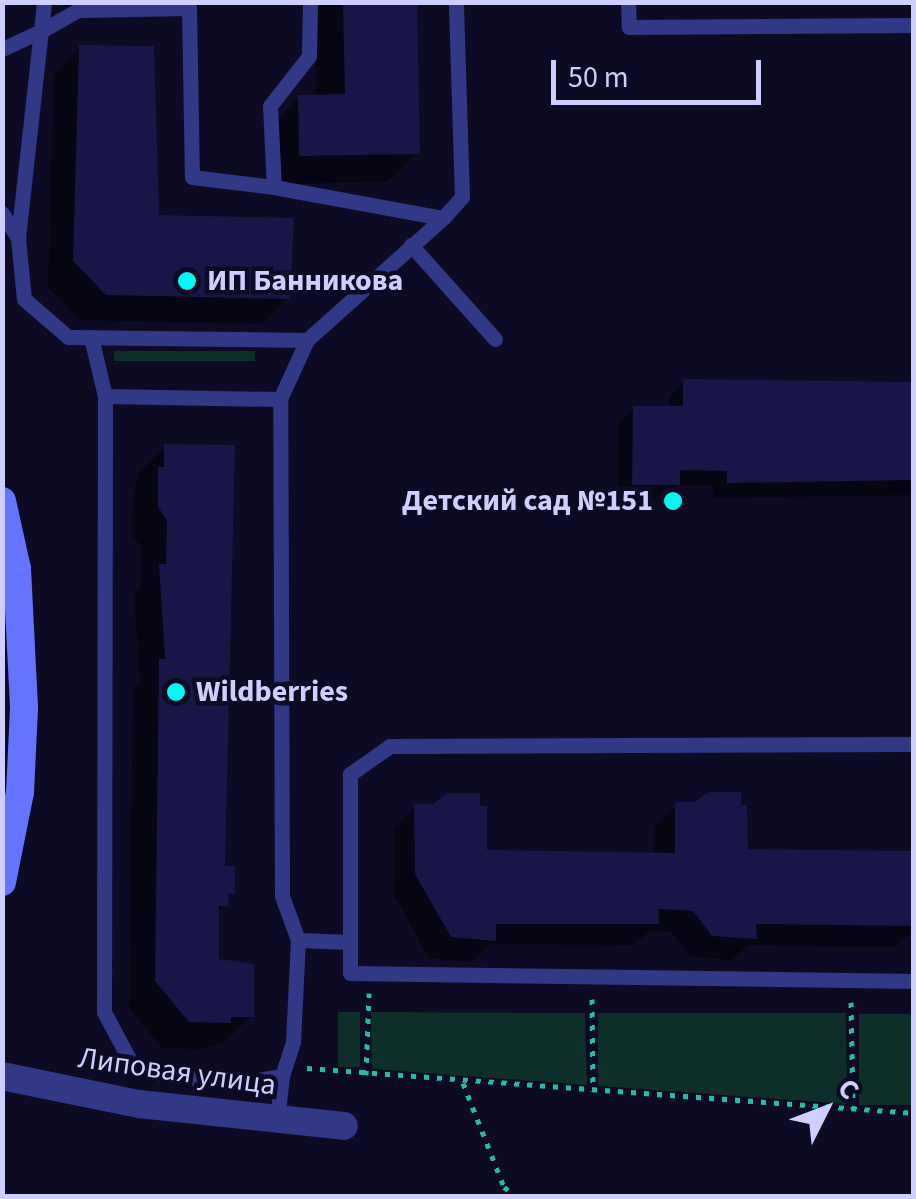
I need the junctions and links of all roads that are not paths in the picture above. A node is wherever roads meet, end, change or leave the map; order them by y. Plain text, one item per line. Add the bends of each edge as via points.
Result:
1 (44, 2) edge
2 (310, 2) edge
3 (456, 2) edge
4 (628, 2) edge
5 (914, 24) edge
6 (41, 31) junction
7 (2, 49) edge
8 (274, 187) junction
9 (2, 214) edge
10 (443, 218) junction
11 (18, 238) junction
12 (411, 245) junction
13 (91, 337) junction
14 (495, 339) dead end
15 (308, 340) junction
16 (104, 396) junction
17 (280, 399) junction
18 (2, 501) edge
19 (914, 744) edge
20 (3, 872) edge
21 (298, 940) junction
22 (350, 942) junction
23 (914, 981) edge
24 (285, 1070) junction
25 (2, 1076) edge
26 (277, 1120) junction
27 (344, 1126) dead end

1 - 6 lane
2 - 8 lane via 309,56 270,106
3 - 10 lane via 462,197
4 - 5 lane via 629,27
6 - 7 lane
6 - 8 lane via 78,10 189,8 192,177
6 - 11 lane
8 - 10 lane
9 - 11 lane
10 - 12 lane
11 - 13 lane via 24,299 68,337
12 - 14 lane
12 - 15 lane
13 - 15 lane
13 - 16 lane
15 - 17 lane
16 - 17 lane
16 - 24 lane via 104,1012 136,1070 232,1084
17 - 21 lane via 282,896
18 - 20 main road via 17,569 24,708 20,792
19 - 22 lane via 390,746 350,774
21 - 22 lane
21 - 24 lane
22 - 23 lane via 350,973
24 - 26 lane
25 - 26 street, Липовая улица via 139,1104
26 - 27 street, Липовая улица

